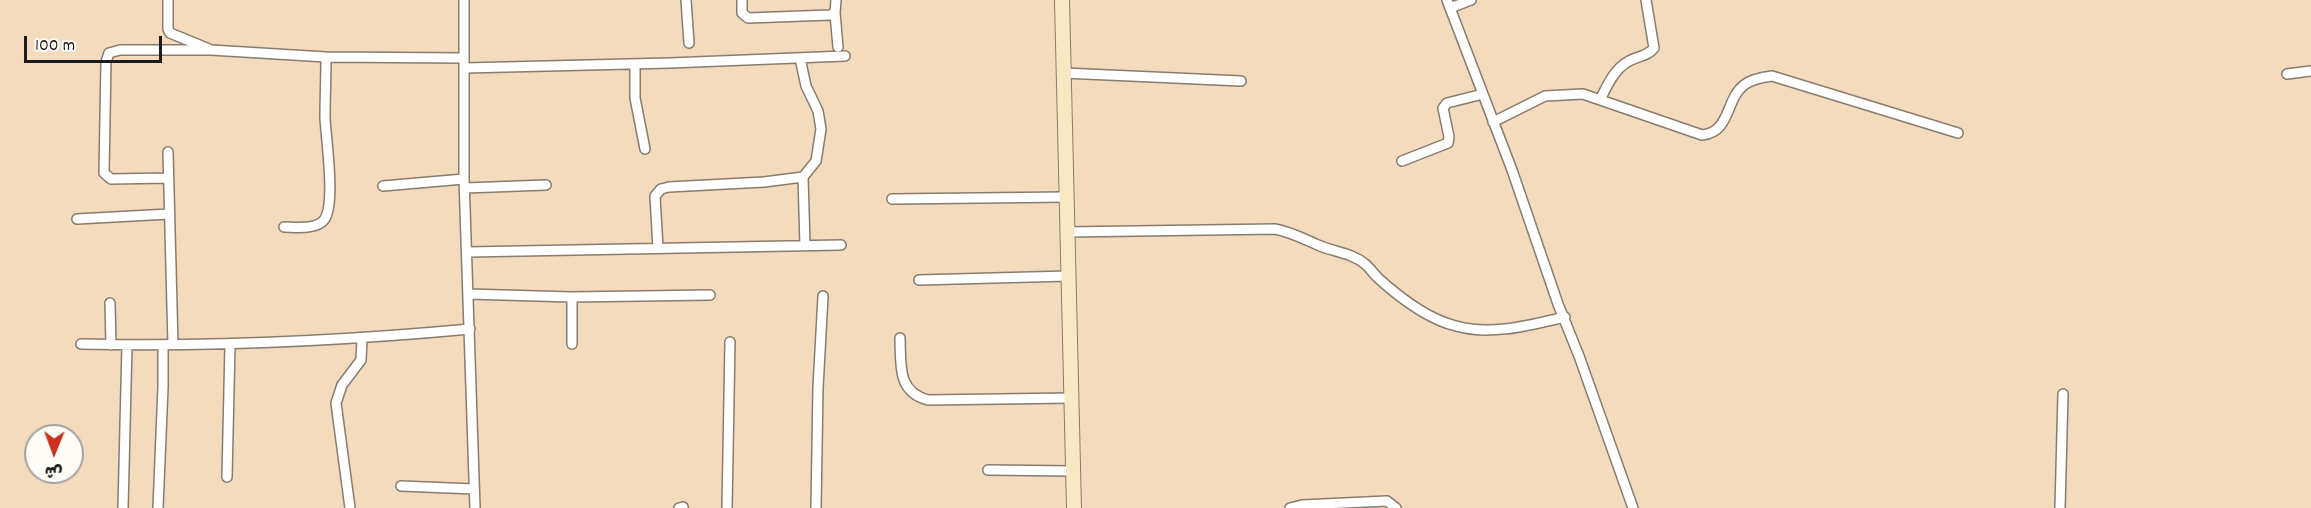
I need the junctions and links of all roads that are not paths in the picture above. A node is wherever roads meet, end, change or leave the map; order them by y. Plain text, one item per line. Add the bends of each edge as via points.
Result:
1 (168, 0) edge
2 (464, 0) edge
3 (686, 0) edge
4 (742, 0) edge
5 (836, 0) edge
6 (1062, 0) edge
7 (1471, 0) edge
8 (1646, 0) edge
9 (1448, 4) edge
10 (835, 13) junction
11 (689, 43) dead end
12 (838, 47) dead end
13 (211, 50) junction
14 (845, 56) dead end
15 (326, 57) junction
16 (464, 58) junction
17 (800, 58) junction
18 (635, 64) junction
19 (465, 68) junction
20 (2311, 71) edge
21 (1064, 73) junction
22 (2287, 74) dead end
23 (1241, 81) dead end
24 (1482, 94) junction
25 (1600, 100) junction
26 (1493, 122) junction
27 (1958, 133) dead end
28 (645, 148) dead end
29 (168, 152) dead end
30 (1402, 161) dead end
31 (803, 177) junction
32 (168, 178) junction
33 (465, 183) junction
34 (546, 185) dead end
35 (383, 186) dead end
36 (1066, 196) junction
37 (892, 200) dead end
38 (169, 214) junction
39 (77, 219) dead end
40 (284, 227) dead end
41 (1067, 232) junction
42 (805, 245) junction
43 (840, 245) dead end
44 (658, 248) junction
45 (468, 252) junction
46 (1068, 276) junction
47 (919, 280) dead end
48 (468, 294) junction
49 (710, 295) dead end
50 (823, 296) dead end
51 (572, 297) junction
52 (110, 303) dead end
53 (1565, 317) junction
54 (470, 329) junction
55 (900, 338) dead end
56 (362, 339) junction
57 (730, 342) dead end
58 (81, 344) dead end
59 (572, 344) dead end
60 (111, 345) junction
61 (128, 345) junction
62 (168, 345) junction
63 (230, 345) junction
64 (2063, 394) dead end
65 (1071, 398) junction
66 (988, 470) dead end
67 (1072, 471) junction
68 (227, 477) dead end
69 (401, 486) dead end
70 (474, 489) junction
71 (123, 508) edge
72 (158, 508) edge
73 (350, 508) edge
74 (475, 508) edge
75 (728, 508) edge
76 (816, 508) edge
77 (1074, 508) edge
78 (1290, 508) edge
79 (1396, 508) edge
80 (1633, 508) edge
81 (2060, 508) edge

1 - 13 street via 170,33
2 - 16 street
3 - 11 street
4 - 10 street via 742,13 748,18
5 - 10 street
6 - 21 street
7 - 9 street
8 - 25 street via 1654,48 1624,64
9 - 24 street
10 - 12 street
13 - 15 street
13 - 32 street via 120,50 107,56 104,173 111,179
14 - 17 street
15 - 16 street
15 - 40 street via 327,213 323,221 313,226
16 - 19 street
17 - 18 street
17 - 31 street via 821,129 816,161
18 - 19 street
18 - 28 street via 635,98
19 - 33 street
20 - 22 street
21 - 23 street
21 - 36 street
24 - 26 street
24 - 30 street via 1447,103 1443,108 1448,143
25 - 26 street via 1583,94 1545,96
25 - 27 street via 1702,135 1710,134 1719,129 1744,85 1772,76
26 - 53 street
29 - 32 street
31 - 42 street
31 - 44 street via 661,189 655,196
32 - 38 street
33 - 34 street
33 - 35 street
33 - 45 street
36 - 37 street
36 - 41 street
38 - 39 street
38 - 62 street
41 - 46 street
41 - 53 street via 1275,229 1354,257 1408,302 1458,327 1500,329
42 - 43 street
42 - 44 street
44 - 45 street
45 - 48 street
46 - 47 street
46 - 65 street
48 - 51 street
48 - 54 street
49 - 51 street
50 - 76 street
51 - 59 street
52 - 60 street
53 - 80 street
54 - 56 street
54 - 70 street
55 - 65 street via 903,377 916,397
56 - 63 street
56 - 73 street via 361,360 342,385 336,404
57 - 75 street
58 - 60 street
60 - 61 street
61 - 62 street
61 - 71 street
62 - 63 street
62 - 72 street
63 - 68 street
64 - 81 street
65 - 67 street
66 - 67 street
67 - 77 street
69 - 70 street
70 - 74 street
78 - 79 street via 1387,501

